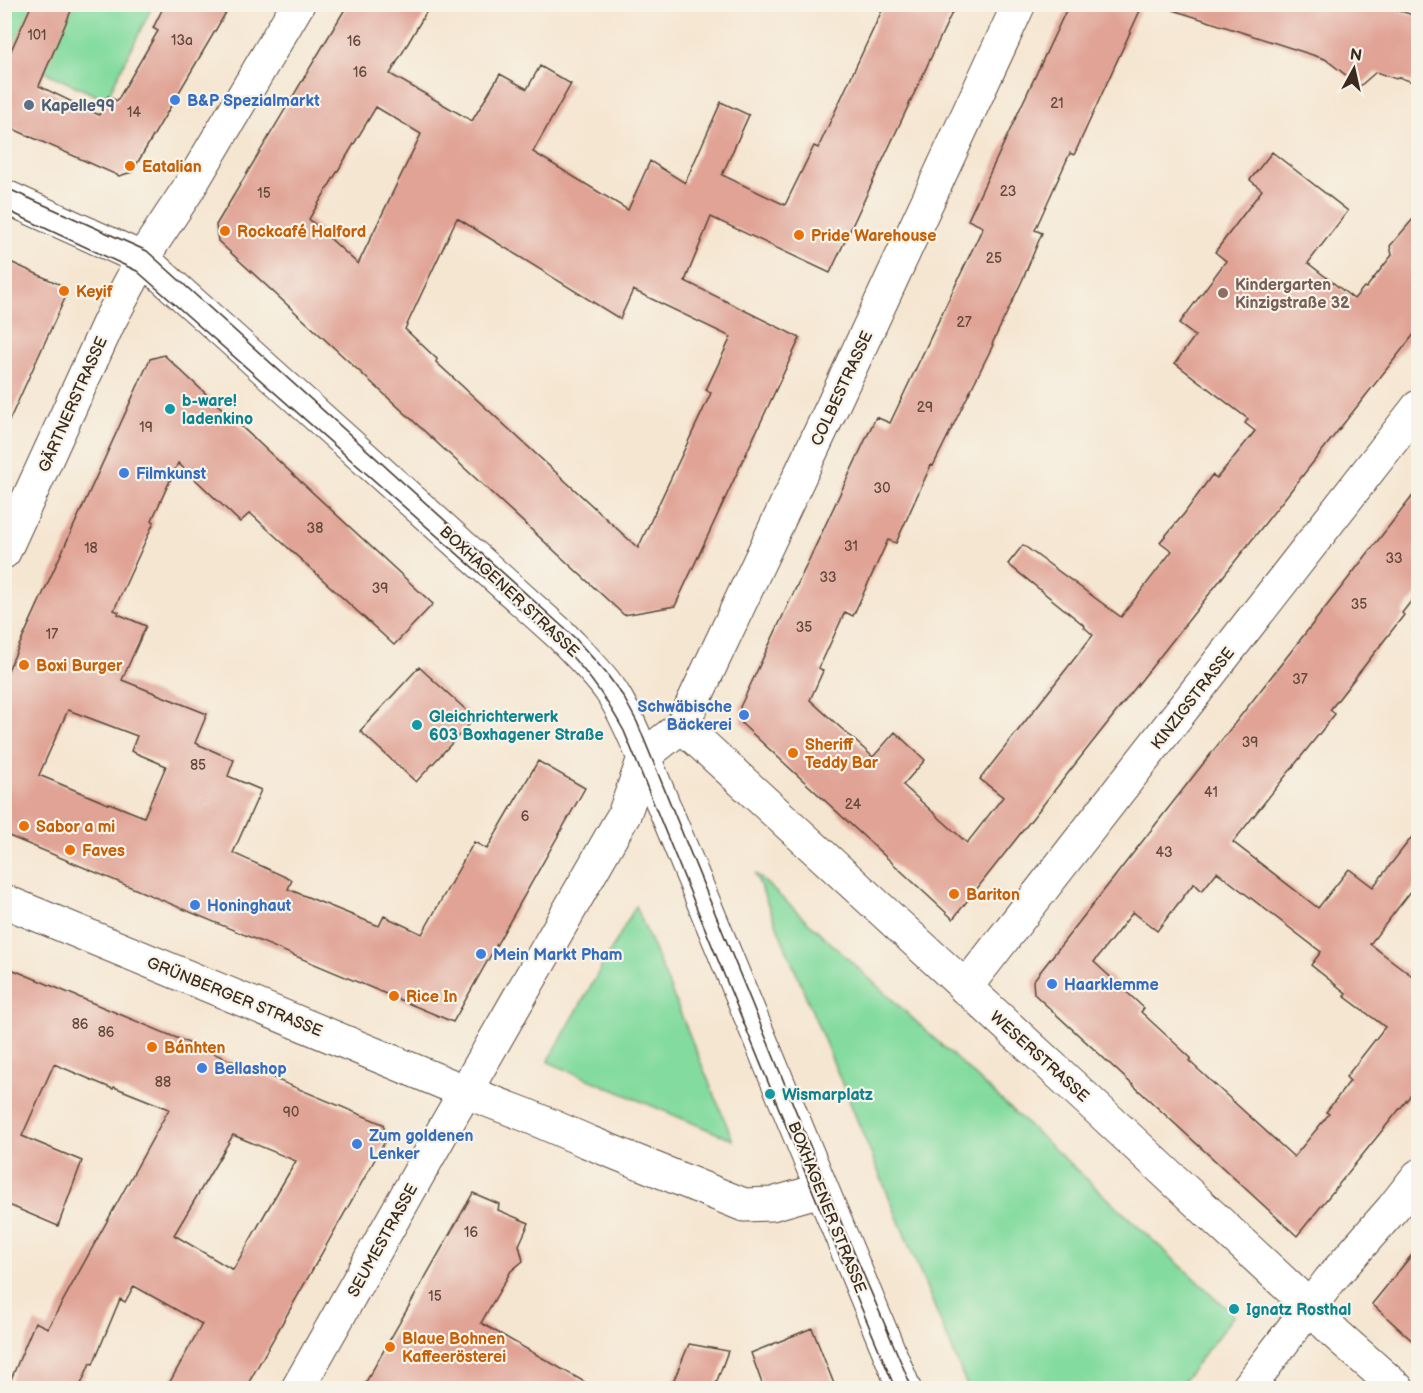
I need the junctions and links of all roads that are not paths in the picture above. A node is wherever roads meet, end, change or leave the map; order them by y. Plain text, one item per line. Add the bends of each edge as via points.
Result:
1 (298, 4) edge
2 (1019, 4) edge
3 (4, 196) edge
4 (143, 259) junction
5 (1419, 407) edge
6 (4, 552) edge
7 (682, 726) junction
8 (644, 758) junction
9 (4, 901) edge
10 (965, 988) junction
11 (466, 1092) junction
12 (1419, 1176) edge
13 (821, 1190) junction
14 (1309, 1306) junction
15 (298, 1389) edge
16 (904, 1389) edge
17 (1248, 1389) edge
18 (1397, 1389) edge

1 - 4 street, GÄRTNERSTRASSE
2 - 7 street, COLBESTRASSE
3 - 4 street, BOXHAGENER STRASSE
4 - 6 street, GÄRTNERSTRASSE via 109,321
4 - 8 street, BOXHAGENER STRASSE via 561,635 610,690
5 - 10 street, KINZIGSTRASSE
7 - 8 street, COLBESTRASSE
7 - 10 street, WESERSTRASSE
8 - 11 street via 624,815
8 - 13 street, BOXHAGENER STRASSE
9 - 11 street, GRÜNBERGER STRASSE
10 - 14 street, WESERSTRASSE
11 - 13 street via 744,1205 772,1204
11 - 15 street, SEUMESTRASSE
12 - 14 street
13 - 16 street, BOXHAGENER STRASSE
14 - 17 street
14 - 18 street, WESERSTRASSE

